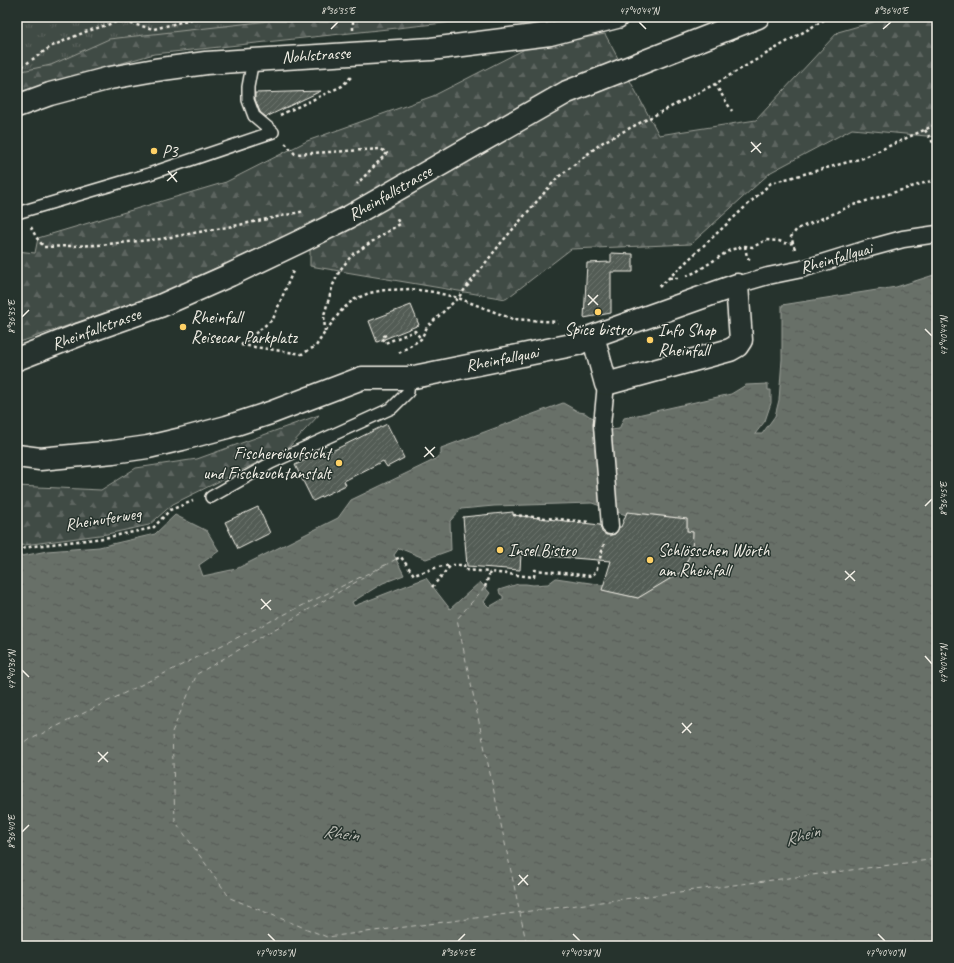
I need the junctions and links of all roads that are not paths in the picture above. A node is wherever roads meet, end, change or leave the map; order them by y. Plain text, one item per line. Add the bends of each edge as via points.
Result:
1 (617, 17) edge
2 (758, 17) edge
3 (253, 60) junction
4 (17, 106) edge
5 (21, 212) edge
6 (937, 234) edge
7 (737, 285) junction
8 (585, 340) junction
9 (17, 359) edge
10 (409, 378) junction
11 (606, 384) junction
12 (17, 456) edge
13 (211, 497) road end
14 (604, 525) road end

1 - 3 street, Nohlstrasse via 550,34 431,49
2 - 9 street, Rheinfallstrasse via 567,92 349,217 230,275 160,306
3 - 4 street, Nohlstrasse via 206,63 110,78
3 - 5 lane via 248,100 254,116 273,132 149,174
6 - 7 street, Rheinfallquai via 903,239
7 - 8 street, Rheinfallquai
7 - 11 street via 741,340 737,346
8 - 10 street, Rheinfallquai
8 - 11 street
10 - 12 street via 362,378 227,427 148,447 40,459
10 - 13 lane via 408,392 392,408 271,463
11 - 14 street via 602,425

